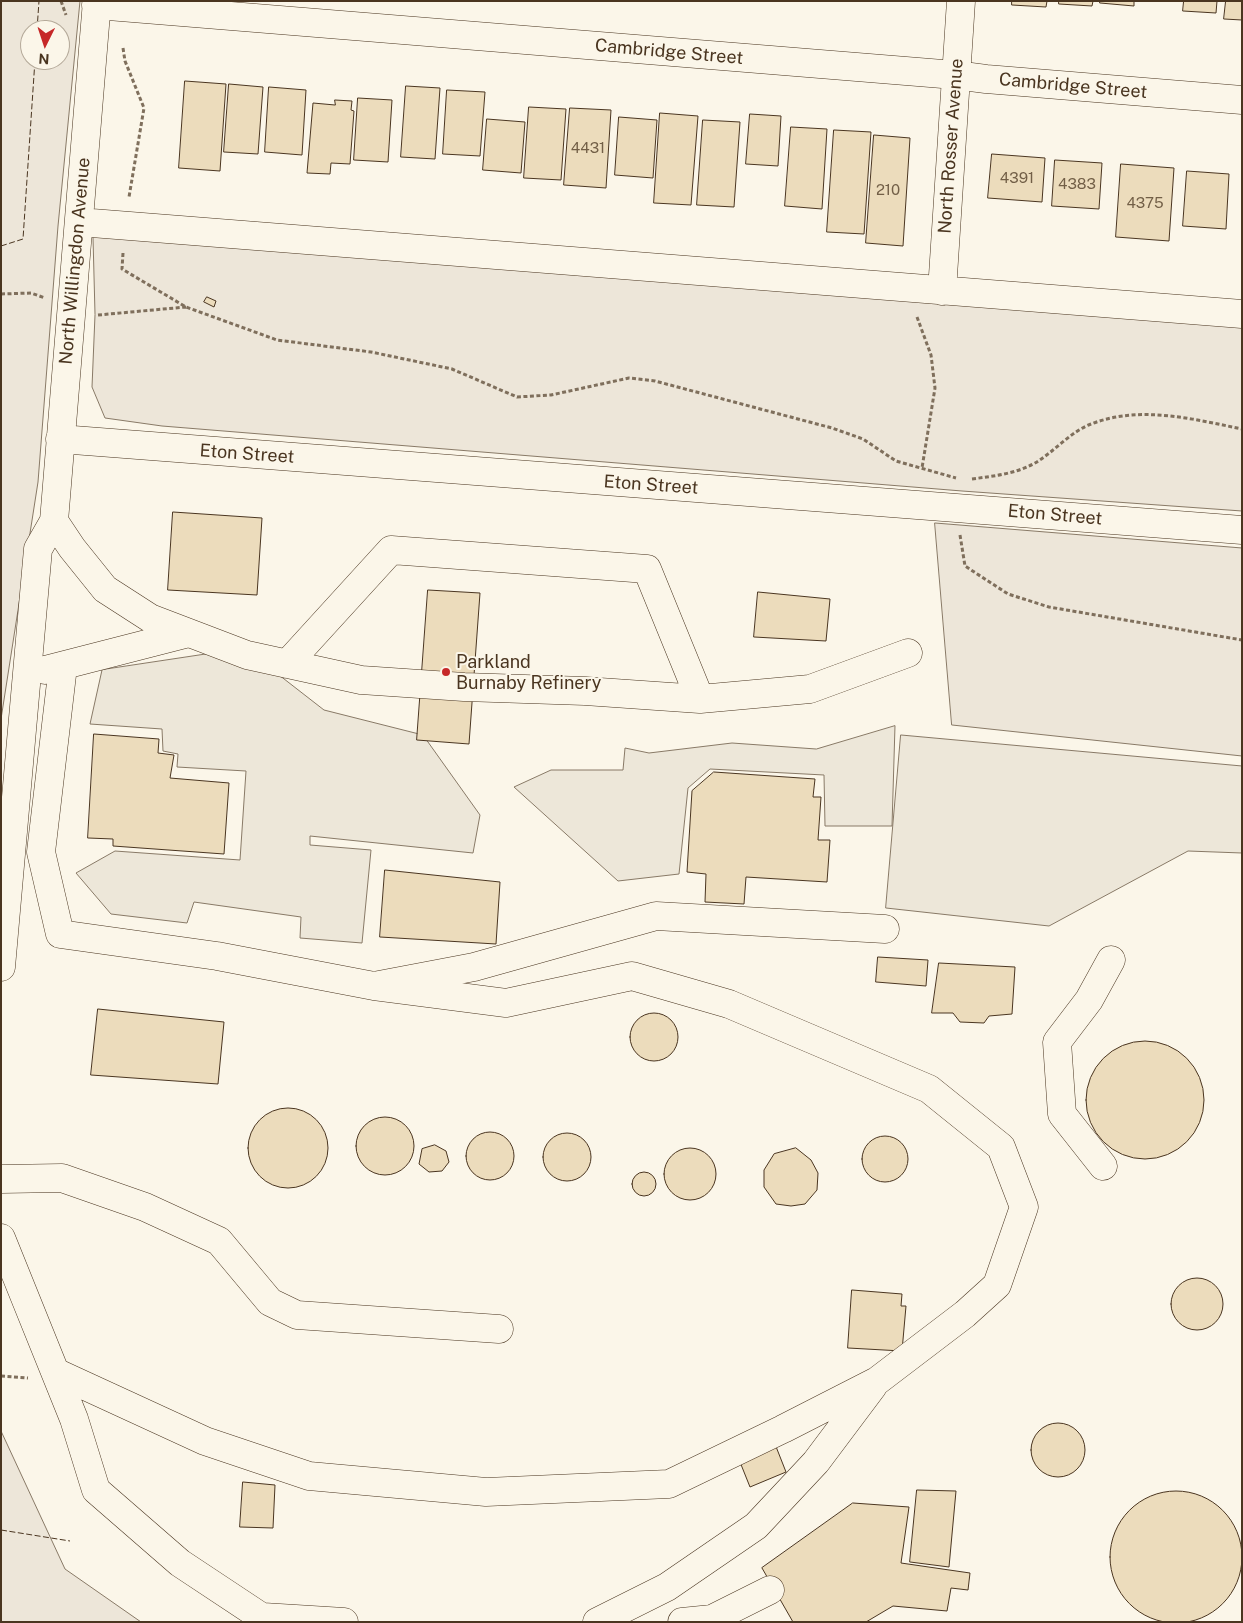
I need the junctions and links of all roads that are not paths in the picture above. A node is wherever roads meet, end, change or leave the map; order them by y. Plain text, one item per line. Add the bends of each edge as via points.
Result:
1 (962, 1) edge
2 (97, 3) edge
3 (955, 75) junction
4 (1242, 100) edge
5 (78, 222) junction
6 (942, 291) junction
7 (1242, 314) edge
8 (60, 439) junction
9 (54, 521) junction
10 (1242, 530) edge
11 (190, 633) junction
12 (908, 653) dead end
13 (287, 664) junction
14 (64, 666) junction
15 (27, 675) junction
16 (700, 699) junction
17 (885, 929) dead end
18 (1111, 960) dead end
19 (1, 967) edge
20 (374, 986) junction
21 (1102, 1166) dead end
22 (1, 1179) edge
23 (1, 1238) edge
24 (499, 1329) dead end
25 (55, 1372) junction
26 (877, 1381) junction
27 (770, 1590) dead end
28 (266, 1620) edge
29 (344, 1622) edge
30 (597, 1622) edge
31 (682, 1622) edge

1 - 3 street, North Rosser Avenue
2 - 3 street, Cambridge Street
2 - 5 street, North Willingdon Avenue
3 - 4 street, Cambridge Street
3 - 6 street, North Rosser Avenue
5 - 6 street
5 - 8 street, North Willingdon Avenue
6 - 7 street
8 - 9 street, North Willingdon Avenue
8 - 10 street, Eton Street
9 - 11 street via 105,590 150,618
9 - 15 street via 38,549
11 - 13 street via 246,655
11 - 14 street
12 - 16 street via 810,689
13 - 16 street via 361,680
13 - 16 street via 391,550 647,569
14 - 15 street
14 - 20 street via 41,852 60,934 217,956
15 - 19 street
17 - 20 street via 656,916 474,967
18 - 21 street via 1089,1000 1057,1042 1062,1114
20 - 26 street via 506,1003 632,976 729,1004 929,1089 1001,1147 1024,1207 997,1284 965,1314
22 - 24 street via 62,1178 145,1207 211,1237 219,1241 270,1302 297,1315
23 - 25 street
25 - 26 street via 205,1441 309,1476 486,1492 669,1484
25 - 28 street via 74,1419 96,1490 180,1563
26 - 30 street via 816,1462 756,1526 667,1587
27 - 31 street via 712,1619
28 - 29 street

